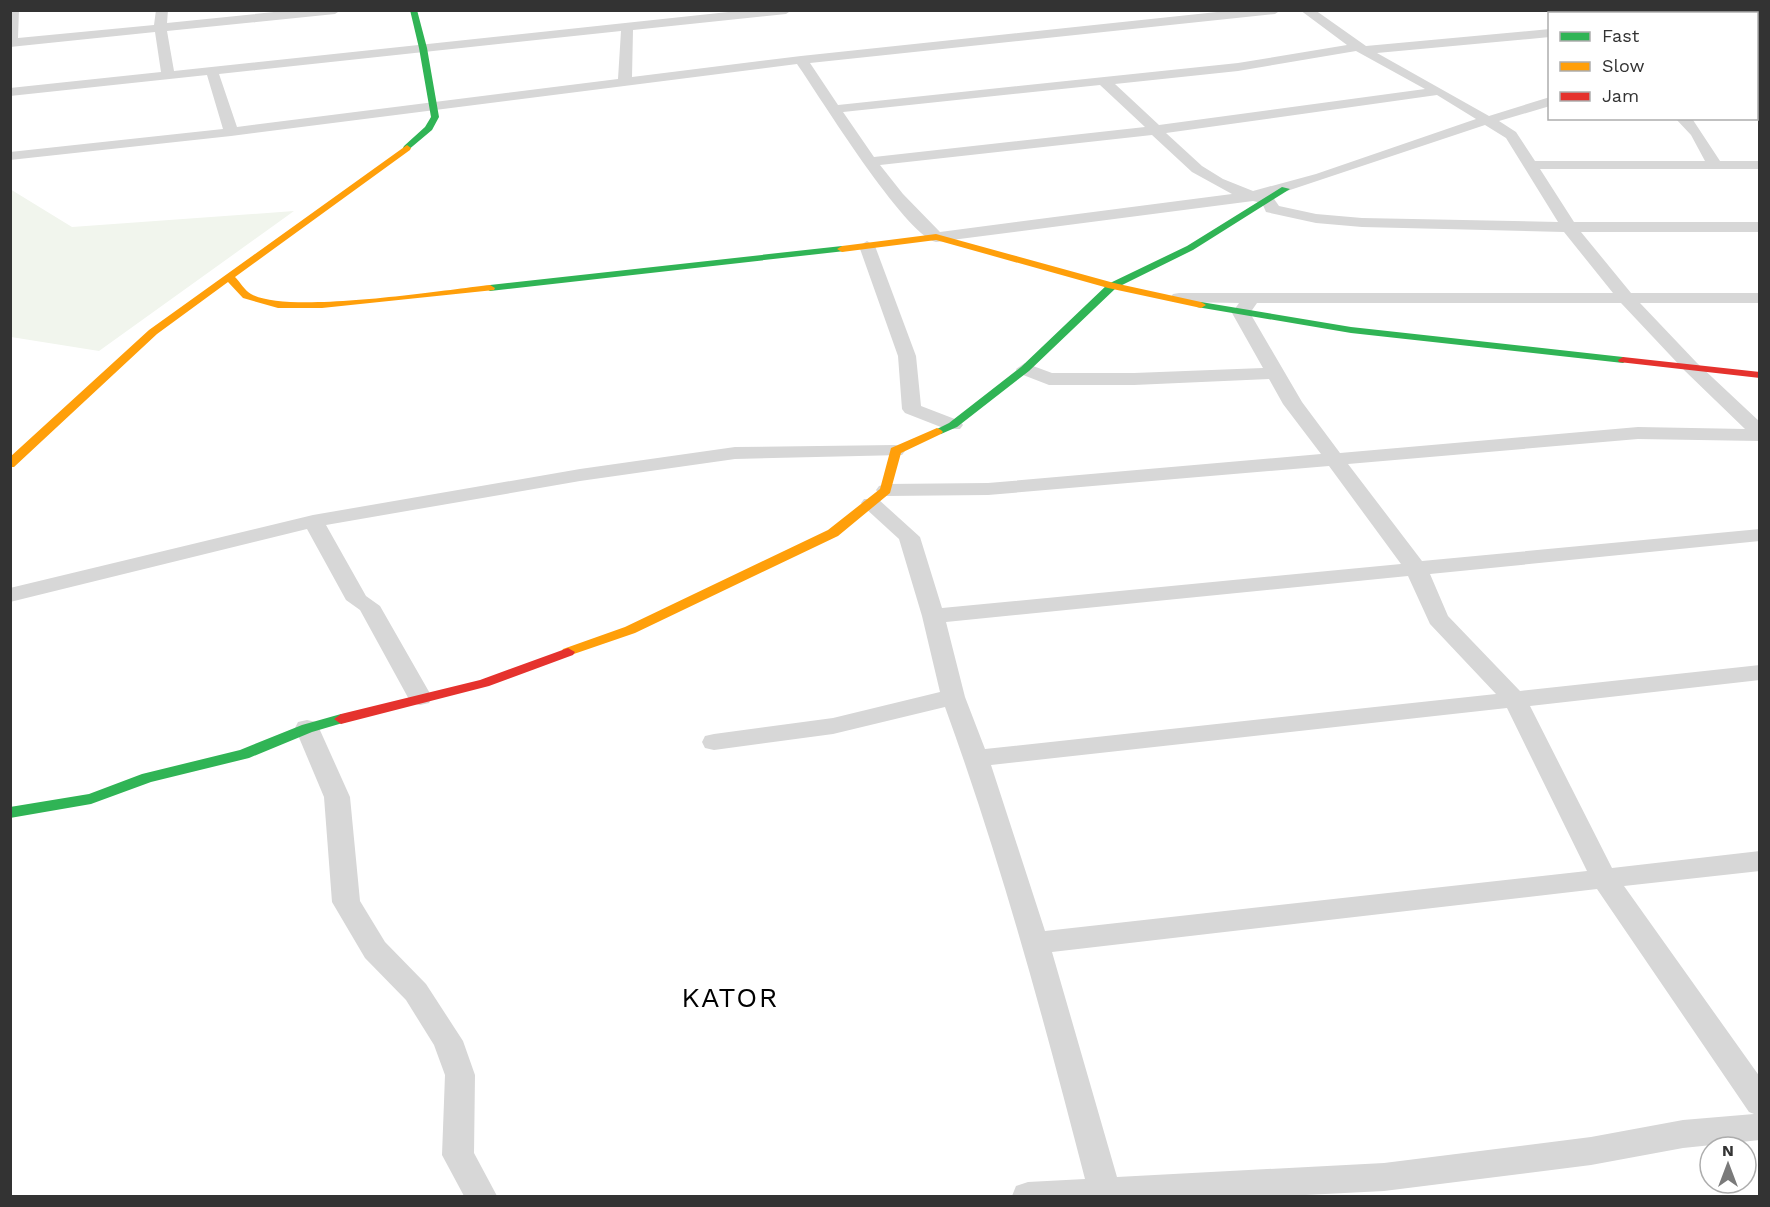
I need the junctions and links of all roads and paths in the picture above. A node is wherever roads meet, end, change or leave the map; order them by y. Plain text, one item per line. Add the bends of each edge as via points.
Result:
1 (13, 10) edge
2 (162, 10) edge
3 (335, 10) edge
4 (413, 10) edge
5 (786, 10) edge
6 (1275, 10) edge
7 (1306, 10) edge
8 (654, 13) edge
9 (686, 21) junction
10 (633, 26) junction
11 (160, 27) junction
12 (1548, 33) edge
13 (11, 42) edge
14 (423, 48) junction
15 (1360, 48) junction
16 (801, 60) junction
17 (212, 71) junction
18 (168, 75) junction
19 (625, 81) junction
20 (1103, 81) junction
21 (1439, 91) junction
22 (10, 92) edge
23 (1548, 102) edge
24 (433, 105) junction
25 (836, 109) junction
26 (1684, 120) edge
27 (1489, 122) junction
28 (1156, 130) junction
29 (231, 132) junction
30 (10, 156) edge
31 (870, 162) junction
32 (1531, 165) junction
33 (1715, 165) junction
34 (1760, 165) edge
35 (1286, 189) junction
36 (1248, 197) junction
37 (1269, 200) junction
38 (1760, 227) edge
39 (1570, 228) junction
40 (936, 237) junction
41 (867, 246) junction
42 (230, 278) junction
43 (1112, 286) junction
44 (1176, 298) joint
45 (1626, 298) junction
46 (1760, 298) edge
47 (1246, 305) junction
48 (1691, 367) junction
49 (1025, 369) junction
50 (1275, 373) junction
51 (1760, 375) edge
52 (953, 425) junction
53 (1760, 434) edge
54 (895, 451) junction
55 (1331, 458) junction
56 (10, 464) edge
57 (878, 496) junction
58 (313, 521) junction
59 (1760, 535) edge
60 (1416, 568) junction
61 (10, 595) edge
62 (933, 616) junction
63 (1760, 672) edge
64 (420, 697) junction
65 (953, 697) junction
66 (1516, 701) junction
67 (307, 728) junction
68 (714, 742) dead end
69 (976, 758) junction
70 (10, 813) edge
71 (1760, 861) edge
72 (1605, 880) junction
73 (1035, 943) junction
74 (1760, 1103) edge
75 (1760, 1127) edge
76 (1106, 1194) edge
77 (481, 1197) edge
78 (1028, 1197) edge

1 - 13 street
2 - 11 street
3 - 11 street
4 - 14 street
5 - 9 street
6 - 16 street
7 - 15 street
8 - 9 street
8 - 10 street
9 - 10 street
10 - 14 street
10 - 19 street
11 - 13 street
11 - 18 street
12 - 15 street
14 - 17 street
14 - 24 street
15 - 20 street via 1238,67
15 - 21 street
16 - 19 street
16 - 25 street
17 - 18 street
17 - 29 street
18 - 22 street
19 - 24 street
20 - 25 street
20 - 28 street
21 - 27 street
21 - 28 street
23 - 27 street
24 - 29 street
24 - 42 street via 435,117 415,142
25 - 31 street
26 - 33 street via 1701,135
27 - 32 street via 1511,135
27 - 35 street via 1440,134
28 - 31 street
28 - 36 street via 1182,157 1216,182
29 - 30 street
31 - 40 street via 910,213
32 - 33 street
32 - 39 street
33 - 34 street
35 - 36 street
35 - 37 street
36 - 37 street
36 - 40 street
37 - 39 street via 1272,208 1300,217
37 - 43 street via 1190,248
38 - 39 street
39 - 45 street
40 - 41 street
40 - 43 street
41 - 42 street via 322,305 278,305 247,296
41 - 52 street via 907,357 907,394 912,410
42 - 56 street via 153,332
43 - 44 street
43 - 49 street
44 - 47 street
45 - 46 street
45 - 47 street
45 - 48 street
47 - 48 street via 1351,330
47 - 50 street
48 - 51 street
48 - 53 street
49 - 50 street via 1049,379 1069,380
49 - 52 street
50 - 55 street
52 - 54 street
53 - 55 street via 1638,433
54 - 57 street
54 - 58 street via 735,453
55 - 57 street
55 - 60 street
57 - 62 street via 909,537
57 - 64 street via 832,533 630,630 484,683
58 - 61 street
58 - 64 street via 357,600 369,606
59 - 60 street
60 - 62 street
60 - 66 street via 1438,619
62 - 65 street
63 - 66 street
64 - 67 street
65 - 68 street via 832,726
65 - 69 street
66 - 69 street
66 - 72 street
67 - 70 street via 244,754 147,778 91,799
67 - 77 street via 337,797 346,902 375,950 416,992 448,1041 460,1075 458,1155
69 - 73 street
71 - 72 street
72 - 73 street
72 - 74 street
73 - 76 street
75 - 76 street via 1683,1134 1591,1151 1384,1177
76 - 78 street

